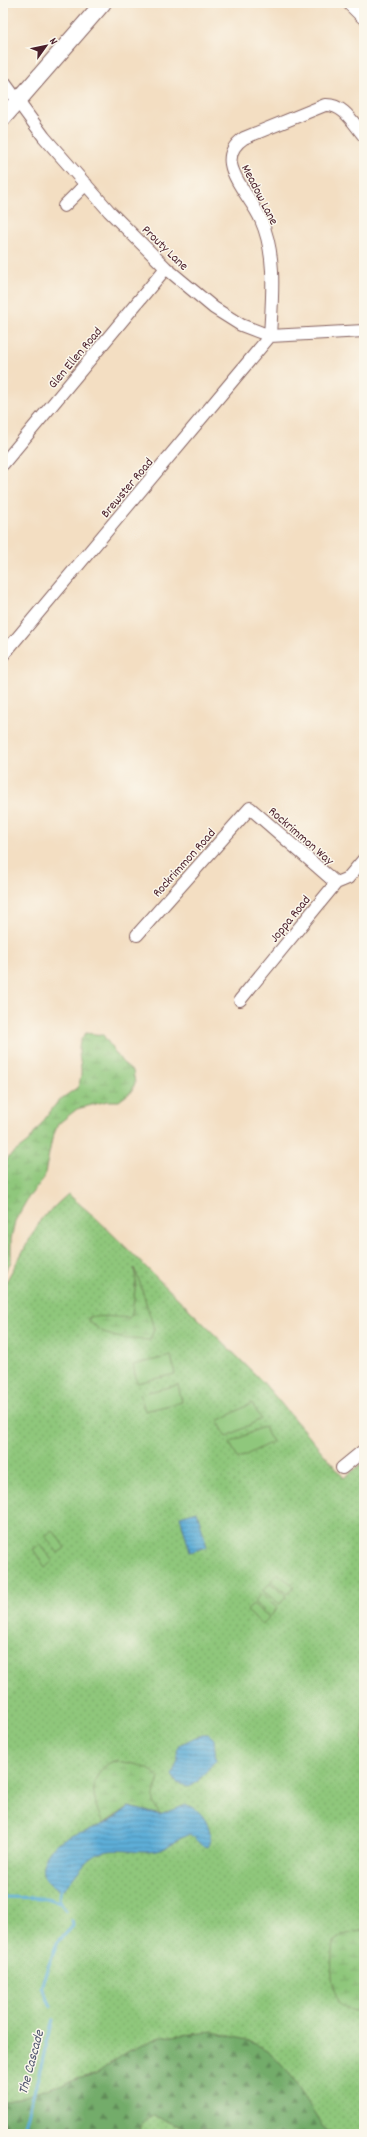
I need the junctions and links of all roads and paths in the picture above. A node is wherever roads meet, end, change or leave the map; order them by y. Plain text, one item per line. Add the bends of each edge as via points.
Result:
1 (103, 3) edge
2 (3, 81) edge
3 (18, 101) junction
4 (3, 118) edge
5 (364, 136) edge
6 (86, 184) junction
7 (64, 206) dead end
8 (166, 268) junction
9 (364, 331) edge
10 (270, 336) junction
11 (3, 464) edge
12 (3, 655) edge
13 (250, 808) joint
14 (364, 859) edge
15 (336, 883) junction
16 (137, 934) dead end
17 (240, 1000) dead end
18 (364, 1450) edge
19 (342, 1468) dead end

1 - 3 main road
2 - 3 street, Prouty Lane
3 - 4 main road
3 - 6 street, Prouty Lane via 44,136
5 - 10 street, Meadow Lane via 341,109 325,105 244,138 233,150 230,161 232,168 259,216 267,240 273,281
6 - 7 street
6 - 8 street, Prouty Lane
8 - 10 street, Prouty Lane via 214,308 242,326
8 - 11 street, Glen Ellen Road
9 - 10 street, Prouty Lane
10 - 12 street, Brewster Road
13 - 15 street, Rockrimmon Way
13 - 16 street, Rockrimmon Road
14 - 15 street, Joppa Road via 348,878
15 - 17 street, Joppa Road
18 - 19 street

